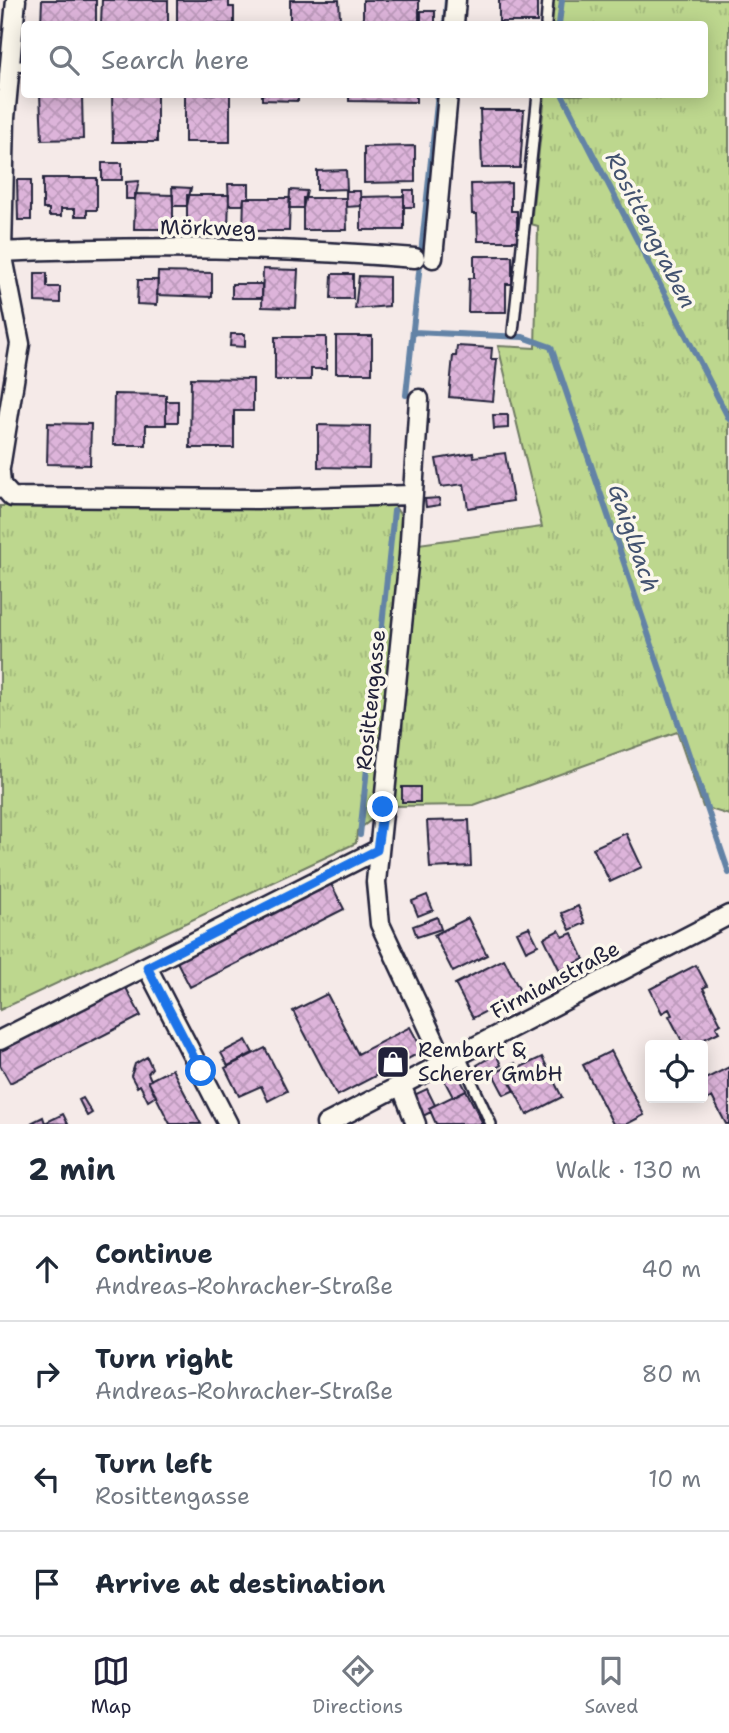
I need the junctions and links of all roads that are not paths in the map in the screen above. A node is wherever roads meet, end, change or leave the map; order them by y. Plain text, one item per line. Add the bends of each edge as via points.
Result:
1 (16, 0) edge
2 (456, 0) edge
3 (548, 0) edge
4 (454, 21) edge
5 (545, 21) edge
6 (17, 66) edge
7 (447, 98) edge
8 (538, 98) edge
9 (1, 252) edge
10 (513, 332) dead end
11 (419, 398) dead end
12 (0, 470) edge
13 (412, 495) junction
14 (377, 850) junction
15 (729, 915) edge
16 (147, 967) junction
17 (0, 1040) edge
18 (453, 1060) junction
19 (402, 1087) junction
20 (228, 1124) edge
21 (326, 1124) edge
22 (416, 1124) edge
23 (491, 1124) edge

1 - 6 street
2 - 4 street
3 - 5 lane
6 - 9 street via 5,118
7 - 9 street, Mörkweg via 424,258 169,250
8 - 10 lane
9 - 12 street via 20,344
11 - 13 street, Rosittengasse
12 - 13 street via 1,485 12,497
13 - 14 street, Rosittengasse
14 - 16 street
14 - 18 street, Rosittengasse via 380,924
15 - 18 street, Firmianstraße
16 - 17 street
16 - 20 street
18 - 19 street, Firmianstraße
18 - 23 lane
19 - 21 street, Firmianstraße
19 - 22 street

